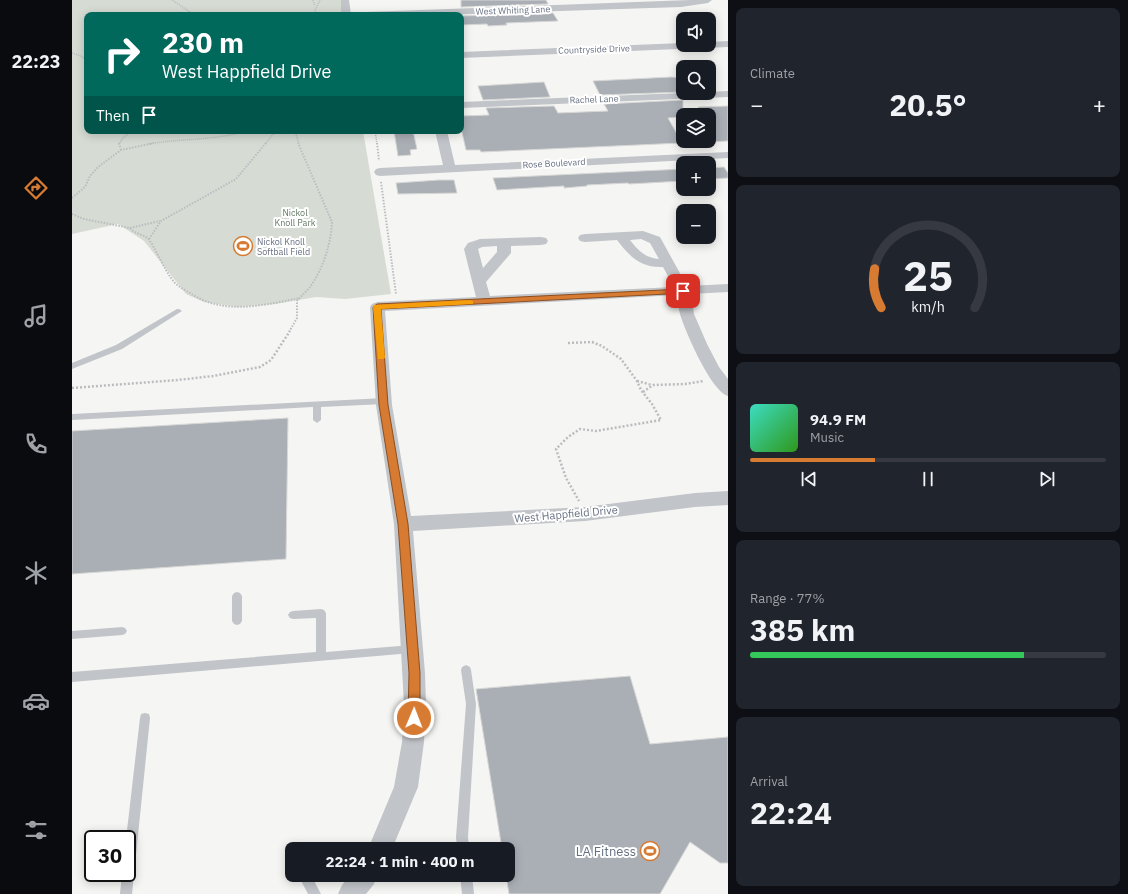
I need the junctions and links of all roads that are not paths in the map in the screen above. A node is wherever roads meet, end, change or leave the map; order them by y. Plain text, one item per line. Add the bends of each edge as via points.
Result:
1 (345, 0) edge
2 (708, 0) edge
3 (346, 12) edge
4 (451, 12) edge
5 (728, 44) edge
6 (464, 55) edge
7 (728, 94) edge
8 (464, 105) edge
9 (442, 134) edge
10 (728, 155) edge
11 (450, 168) junction
12 (380, 172) road end
13 (621, 236) junction
14 (585, 238) dead end
15 (541, 241) dead end
16 (504, 242) junction
17 (667, 263) junction
18 (479, 281) junction
19 (728, 288) edge
20 (683, 291) junction
21 (484, 302) junction
22 (179, 311) dead end
23 (72, 366) edge
24 (728, 390) edge
25 (384, 401) junction
26 (317, 404) junction
27 (72, 417) edge
28 (317, 420) dead end
29 (728, 498) edge
30 (403, 524) junction
31 (237, 596) dead end
32 (293, 615) dead end
33 (237, 621) dead end
34 (122, 631) dead end
35 (72, 635) edge
36 (412, 649) junction
37 (321, 656) junction
38 (466, 670) dead end
39 (72, 678) edge
40 (145, 718) dead end
41 (383, 842) edge
42 (462, 842) edge
43 (308, 882) edge
44 (467, 882) edge
45 (126, 894) edge
46 (315, 894) edge
47 (468, 894) edge

1 - 3 street
2 - 4 street, West Whiting Lane via 681,4
5 - 6 street, Countryside Drive
7 - 8 street, Rachel Lane
9 - 11 street
10 - 11 street, Rose Boulevard
11 - 12 street, Rose Boulevard
13 - 14 street
13 - 17 street via 643,260 649,263
13 - 17 street via 650,237 655,240
15 - 16 street
16 - 18 street via 504,253
16 - 18 street via 480,243 473,246 471,250
17 - 20 street
18 - 21 street
19 - 20 street
20 - 21 street
20 - 24 street via 687,314 699,344
21 - 25 street via 377,307
22 - 23 lane via 119,348
25 - 26 lane
25 - 30 street
26 - 27 lane
26 - 28 lane
29 - 30 street, West Happfield Drive via 585,514
30 - 36 street
31 - 33 lane
32 - 37 lane via 321,613
34 - 35 lane
36 - 37 lane
36 - 41 street via 415,705 413,742 406,787
37 - 39 lane
38 - 42 lane via 471,704
40 - 45 lane
43 - 46 lane
44 - 47 lane

